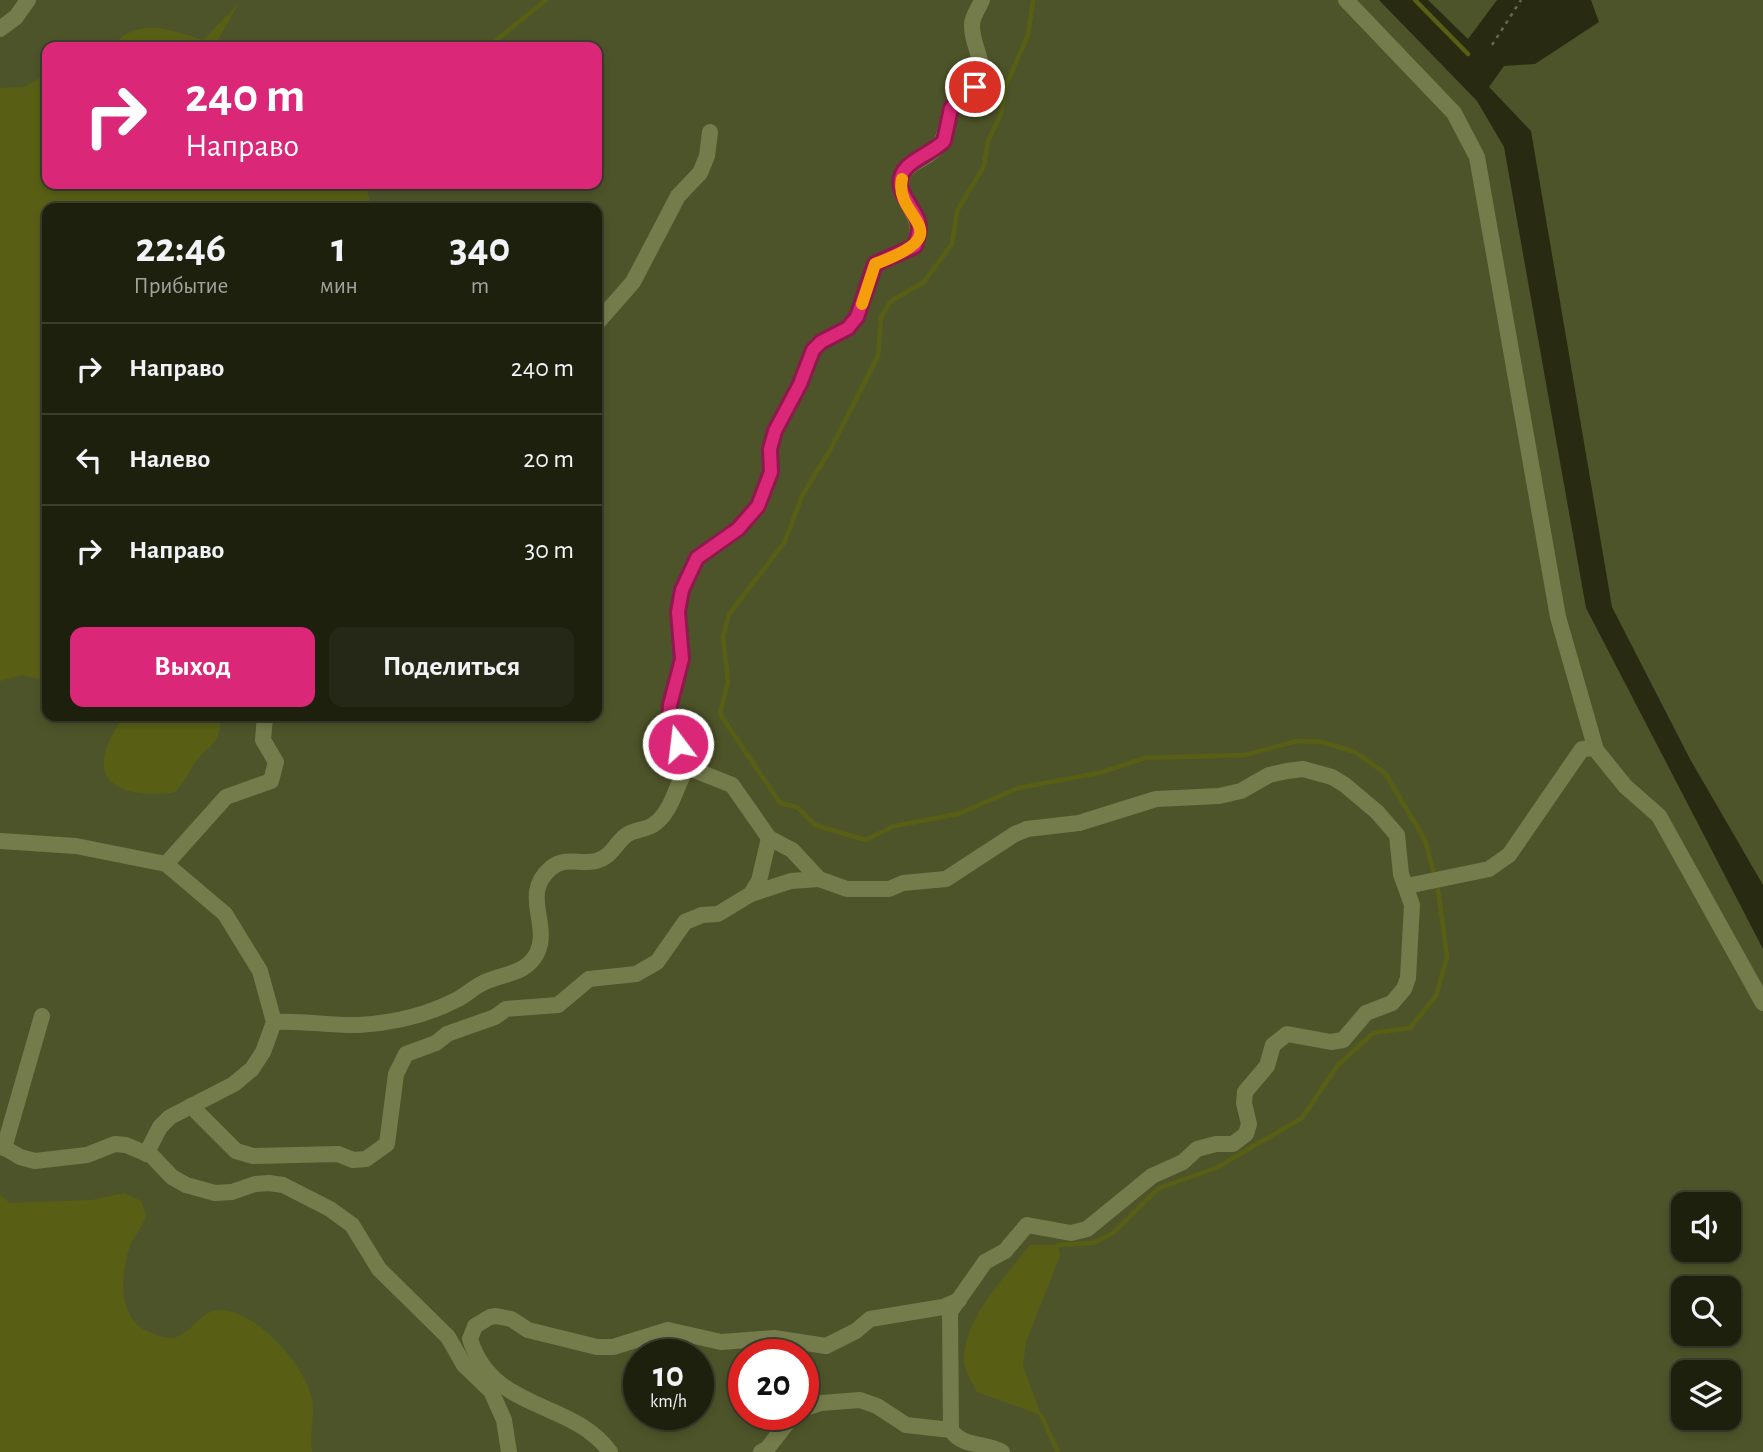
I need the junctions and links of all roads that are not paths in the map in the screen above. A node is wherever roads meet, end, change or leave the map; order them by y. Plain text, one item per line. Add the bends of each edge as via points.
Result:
1 (28, 0) edge
2 (982, 0) edge
3 (1346, 0) edge
4 (0, 29) edge
5 (710, 132) dead end
6 (602, 317) edge
7 (265, 721) edge
8 (1595, 748) junction
9 (687, 767) junction
10 (769, 838) junction
11 (0, 841) edge
12 (166, 864) junction
13 (819, 879) junction
14 (1407, 886) junction
15 (751, 894) junction
16 (1763, 1003) edge
17 (42, 1016) dead end
18 (274, 1022) junction
19 (191, 1106) junction
20 (2, 1147) edge
21 (146, 1154) junction
22 (959, 1300) junction
23 (470, 1334) junction
24 (447, 1337) junction
25 (819, 1404) edge
26 (782, 1430) edge
27 (951, 1430) junction
28 (509, 1452) edge
29 (610, 1452) edge
30 (761, 1452) edge
31 (1002, 1452) edge

1 - 4 lane
2 - 9 lane via 972,24 980,79 951,108 944,141 907,167 900,187 919,227 915,246 875,264 857,317 813,350 775,431 771,472 758,506 738,529 697,558 682,590 678,612 682,659 669,721
3 - 8 lane via 1454,113 1477,157 1558,617
5 - 6 lane via 708,156 699,173 678,196 633,282
7 - 12 lane via 263,740 276,762 271,781 226,797
8 - 14 lane via 1582,749 1509,855 1489,869
8 - 16 lane via 1625,786 1659,816
9 - 10 lane via 732,785
9 - 18 lane via 669,809 652,826 631,831 608,856 588,862 567,861 543,876 535,903 539,949 525,968 482,983 454,1002 405,1019 356,1025
10 - 13 lane via 792,850
10 - 15 lane via 759,881
11 - 12 lane via 76,846
12 - 18 lane via 225,914 243,939 260,971
13 - 14 lane via 867,890 946,879 1027,829 1079,823 1156,799 1219,796 1241,791 1269,775 1303,769 1332,777 1377,812 1397,835 1401,874
13 - 15 lane via 791,881
14 - 22 lane via 1412,905 1408,978 1392,1003 1366,1013 1343,1040 1287,1034 1278,1040 1267,1066 1245,1092 1249,1124 1241,1140 1197,1149 1183,1162 1152,1176 1087,1229 1071,1233 1027,1225 1005,1251 985,1262
15 - 19 lane via 718,914 685,922 657,962 636,974 589,979 558,1005 506,1009 406,1054 396,1074 387,1144 366,1159 302,1153 253,1156 236,1151
17 - 20 lane
18 - 19 lane via 252,1069 212,1098
19 - 21 lane via 160,1127
20 - 21 lane via 35,1161 87,1154 115,1144
21 - 24 lane via 186,1185 223,1193 255,1184 276,1184 330,1209 352,1225 380,1269
22 - 23 lane via 943,1307 870,1319 826,1346 774,1338 721,1342 668,1330 613,1347 597,1346 528,1330 496,1316
22 - 27 lane via 950,1312 948,1334 953,1356
23 - 24 lane via 461,1339
23 - 29 lane via 491,1377 534,1405 592,1431
24 - 28 lane via 464,1365 491,1391 504,1420
25 - 27 lane via 860,1399 906,1425
26 - 30 lane
27 - 31 lane via 956,1438

